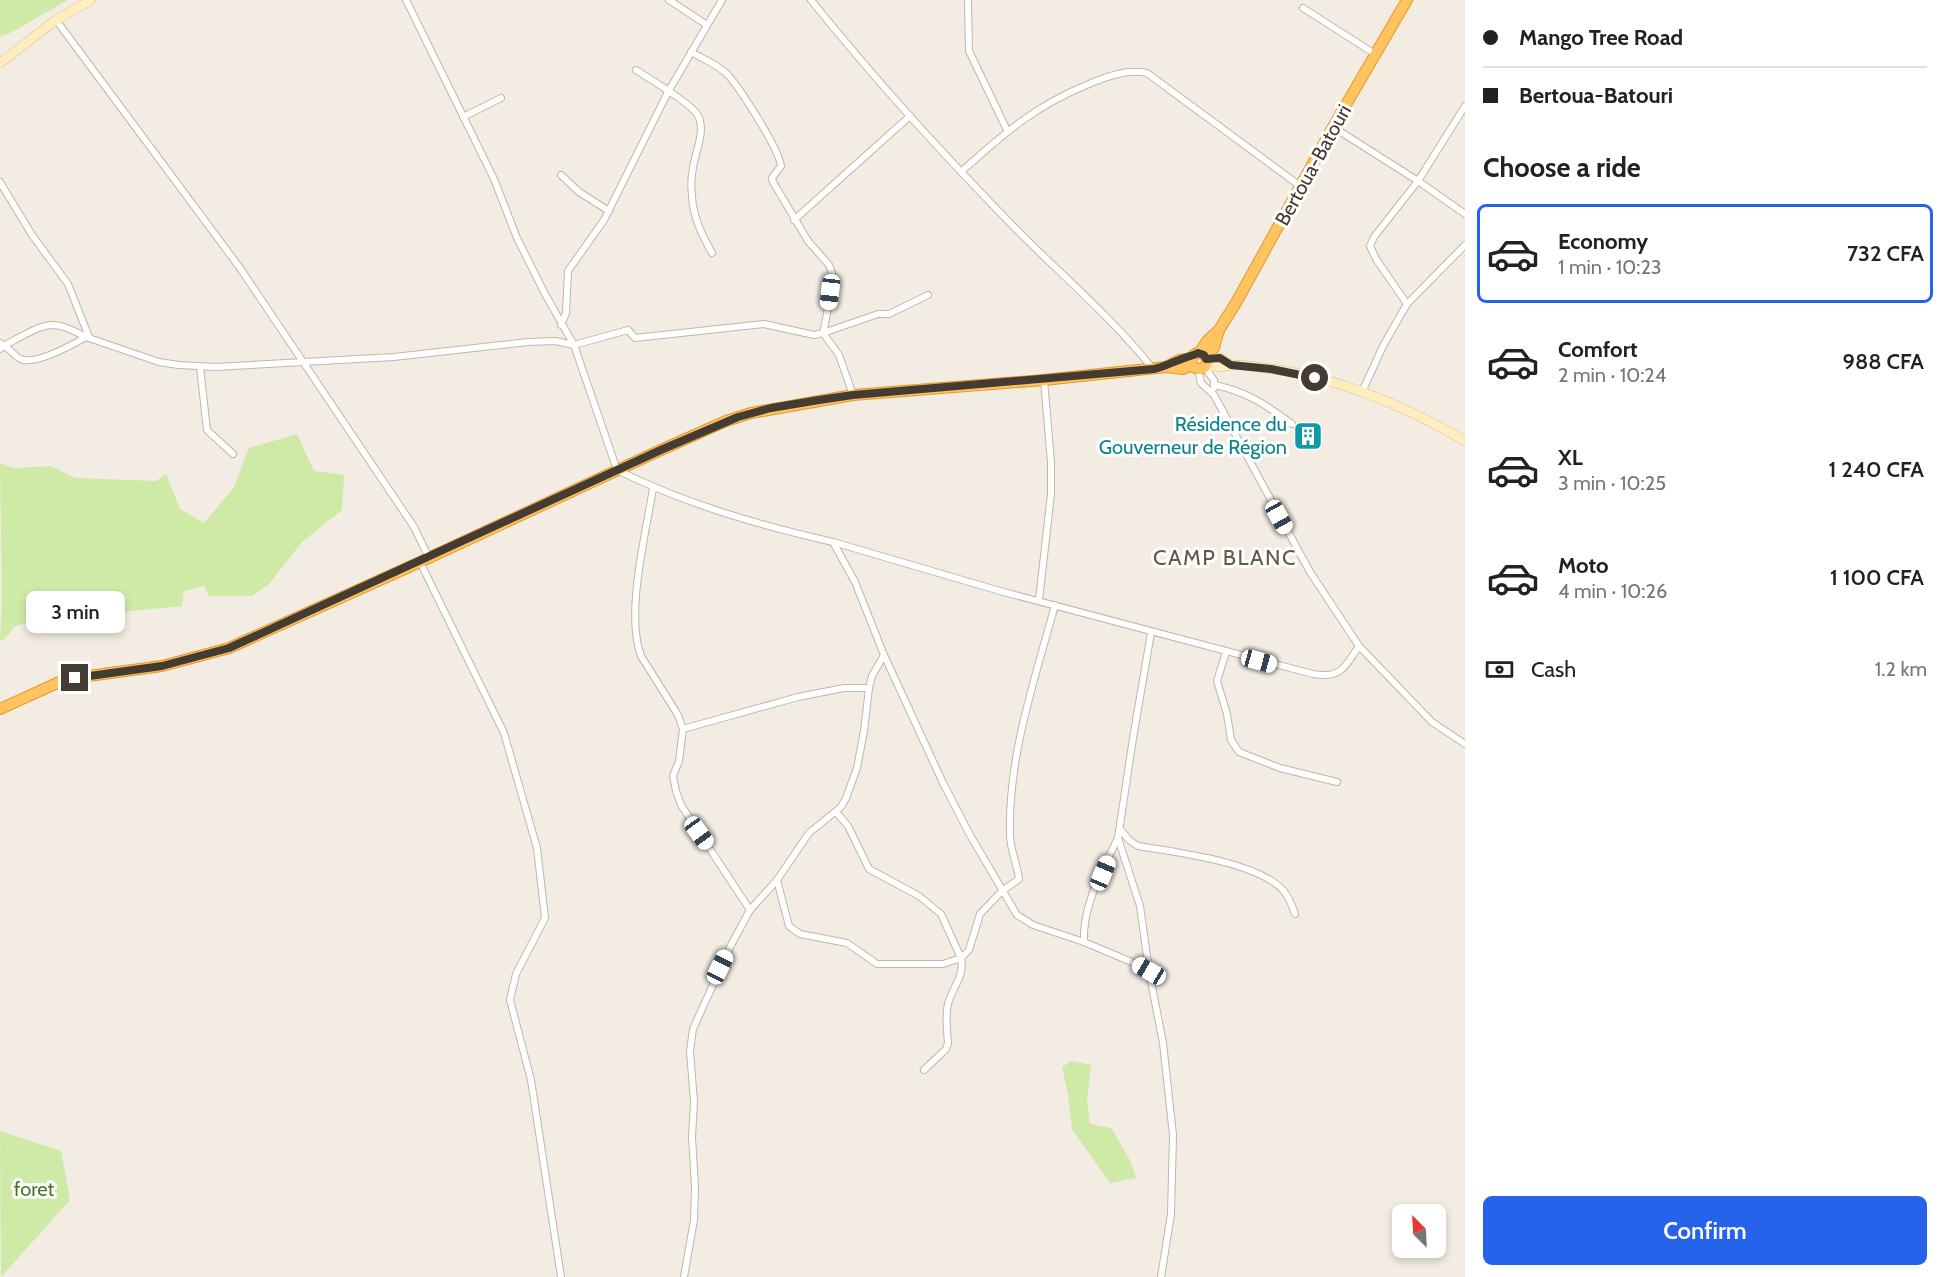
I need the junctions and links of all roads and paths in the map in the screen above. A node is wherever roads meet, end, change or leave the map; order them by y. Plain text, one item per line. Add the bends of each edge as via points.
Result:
1 (91, 0) edge
2 (406, 0) edge
3 (669, 0) edge
4 (722, 0) edge
5 (811, 0) edge
6 (968, 0) edge
7 (1407, 0) edge
8 (1303, 8) dead end
9 (56, 20) junction
10 (707, 25) junction
11 (691, 52) junction
12 (1375, 54) junction
13 (0, 63) edge
14 (636, 70) dead end
15 (668, 92) junction
16 (501, 98) dead end
17 (1465, 106) edge
18 (910, 116) junction
19 (463, 117) junction
20 (1333, 127) junction
21 (1007, 130) junction
22 (961, 172) junction
23 (561, 175) dead end
24 (1418, 180) junction
25 (0, 182) edge
26 (1301, 187) junction
27 (609, 211) junction
28 (1465, 214) edge
29 (794, 220) junction
30 (1465, 245) edge
31 (712, 253) dead end
32 (928, 295) dead end
33 (1407, 304) junction
34 (561, 325) junction
35 (823, 333) junction
36 (88, 337) junction
37 (574, 345) junction
38 (2, 346) edge
39 (303, 361) junction
40 (1200, 361) junction
41 (200, 367) junction
42 (1154, 369) junction
43 (1044, 380) junction
44 (1215, 385) junction
45 (1362, 392) junction
46 (853, 395) junction
47 (1214, 395) junction
48 (1292, 424) dead end
49 (1465, 441) edge
50 (233, 454) dead end
51 (617, 471) junction
52 (653, 488) junction
53 (833, 542) junction
54 (425, 560) junction
55 (1039, 600) junction
56 (1055, 605) junction
57 (1151, 633) junction
58 (1359, 646) junction
59 (1226, 652) junction
60 (884, 655) junction
61 (868, 688) junction
62 (0, 709) edge
63 (683, 729) junction
64 (1465, 744) edge
65 (1337, 782) dead end
66 (836, 812) junction
67 (1120, 830) junction
68 (1118, 838) junction
69 (777, 880) junction
70 (1002, 891) junction
71 (750, 910) junction
72 (1295, 914) dead end
73 (1084, 942) junction
74 (961, 958) junction
75 (1149, 971) junction
76 (924, 1070) dead end
77 (561, 1277) edge
78 (684, 1277) edge
79 (1161, 1277) edge

1 - 9 main road
2 - 19 street
3 - 10 street
4 - 10 street
5 - 18 street
6 - 21 street via 969,51
7 - 12 highway, Bertoua-Batouri
8 - 12 street
9 - 13 main road
9 - 39 street via 240,268
10 - 11 street
11 - 15 street
11 - 29 street via 725,73 765,131 782,166 772,180
12 - 20 highway, Bertoua-Batouri
14 - 15 street
15 - 27 street
15 - 31 street via 695,111 700,122 692,198 700,229
16 - 19 street
17 - 24 street
18 - 22 street
18 - 29 street
19 - 34 street
20 - 24 street
20 - 26 highway, Bertoua-Batouri
21 - 22 street
21 - 26 street via 1073,90 1110,75 1147,73
22 - 42 street
23 - 27 street
24 - 28 street
24 - 33 street via 1370,246
25 - 36 street via 68,284
26 - 40 highway, Bertoua-Batouri via 1219,330 1214,348
27 - 34 street via 568,271 566,313
29 - 35 street via 832,273
30 - 33 street
32 - 35 street via 889,314 878,314
33 - 45 street
34 - 37 street
35 - 37 street via 814,335 764,324 635,338 628,330
35 - 46 street via 839,356
36 - 38 street via 47,324
36 - 38 street via 34,359 20,359
36 - 41 street via 159,362
37 - 39 street via 528,342 394,357
37 - 51 street
39 - 41 street
39 - 54 street via 414,527
40 - 42 highway via 1183,369
40 - 44 street via 1213,376
40 - 45 main road via 1214,368 1231,365 1301,374
40 - 47 street via 1201,383
41 - 50 street via 207,430
42 - 43 highway
43 - 46 highway
43 - 55 street via 1051,494
44 - 47 street
44 - 48 street via 1262,402
45 - 49 main road via 1435,423
46 - 51 highway via 738,417
47 - 58 street via 1310,572
51 - 52 street
51 - 54 highway
52 - 53 street via 750,522
52 - 63 street via 636,591 637,646
53 - 55 street
53 - 60 street via 855,582
54 - 62 highway via 229,648 162,666 66,680
54 - 77 street via 504,734 537,848 545,918 516,974 510,1000 531,1080
55 - 56 street
56 - 57 street
56 - 70 street via 1014,770 1010,835 1018,879
57 - 59 street
57 - 67 street
58 - 59 street via 1347,664 1332,676
58 - 64 street via 1432,722
59 - 65 street via 1217,681 1234,747 1281,768
60 - 61 street
60 - 70 street via 943,783
61 - 63 street via 844,688 798,697
61 - 66 street via 857,768
63 - 71 street via 673,776 676,791 687,816
66 - 69 street via 809,833
66 - 74 street via 848,826 869,869 919,896 941,914
67 - 68 street
67 - 72 street via 1138,846 1232,865 1261,875 1283,890
68 - 73 street via 1089,906
68 - 75 street via 1140,906
69 - 71 street
69 - 74 street via 789,926 800,934 847,943 877,964 943,964
70 - 73 street via 1017,915 1028,922
70 - 74 street via 980,914 969,950
71 - 78 street via 693,1029 690,1051 694,1220
73 - 75 street
74 - 76 street via 961,976 948,1003 948,1043
75 - 79 street via 1163,1044 1173,1135 1171,1214

